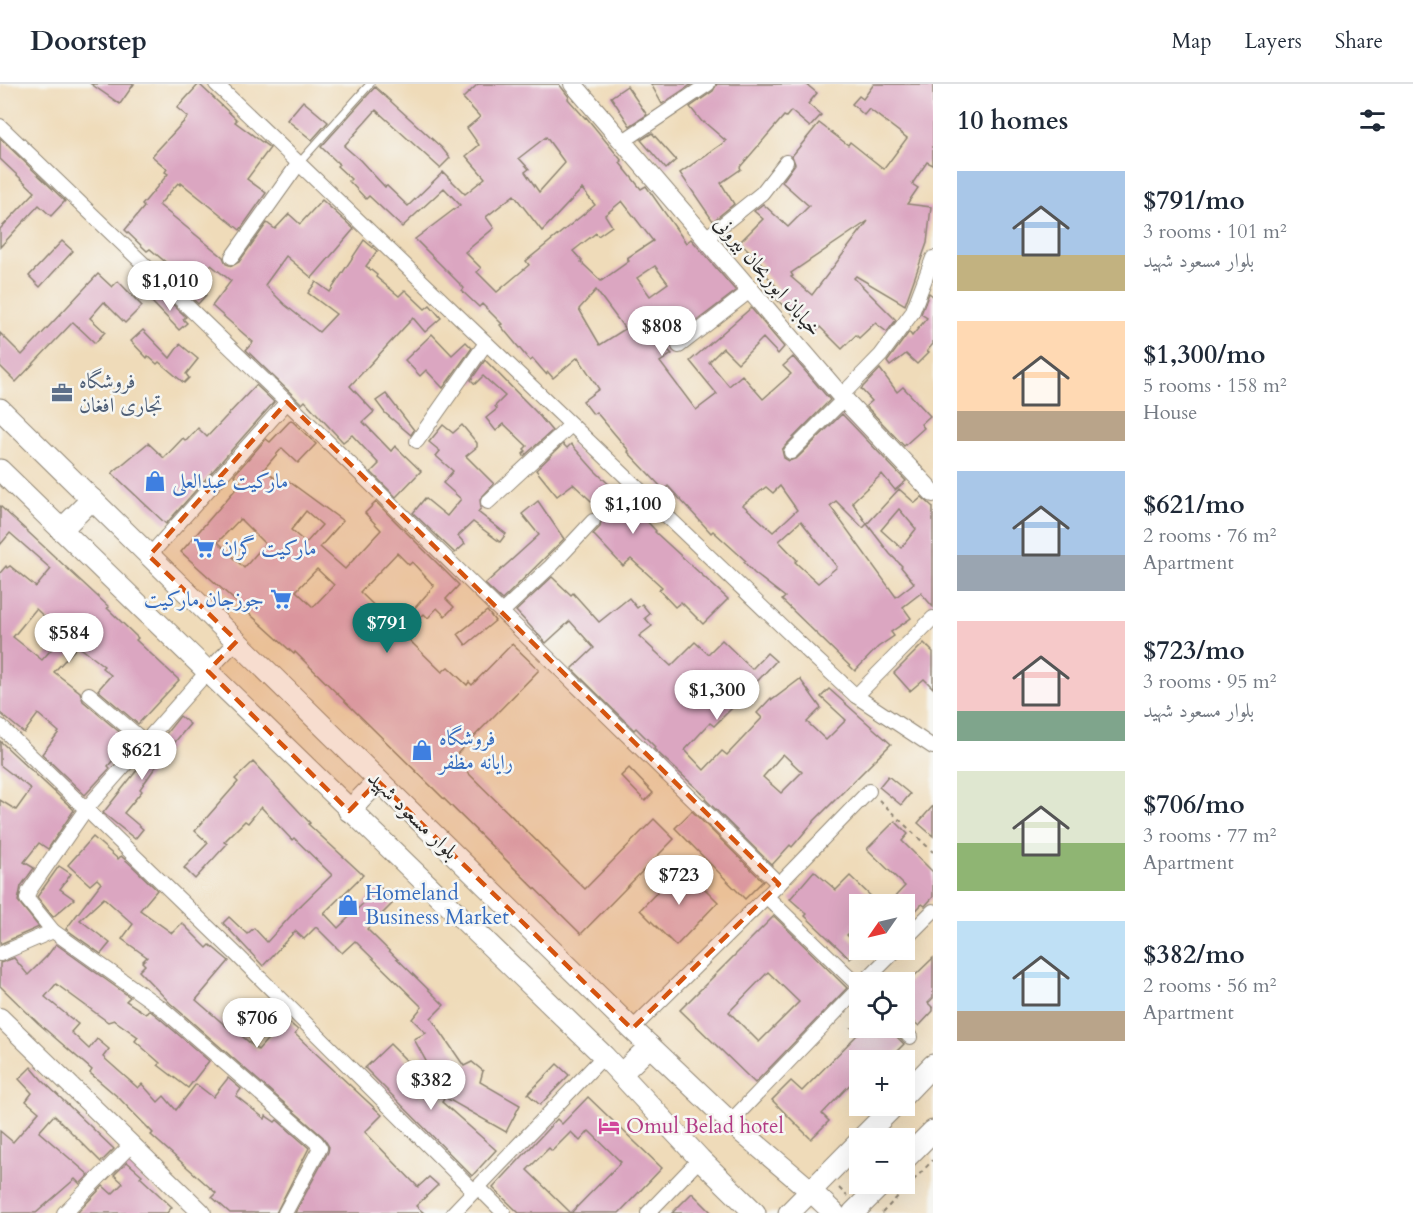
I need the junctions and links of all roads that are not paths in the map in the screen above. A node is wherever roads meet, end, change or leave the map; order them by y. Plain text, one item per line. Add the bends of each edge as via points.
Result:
1 (216, 84) edge
2 (370, 84) edge
3 (573, 84) edge
4 (708, 84) edge
5 (0, 126) edge
6 (622, 142) junction
7 (786, 162) dead end
8 (299, 163) junction
9 (706, 238) junction
10 (232, 256) dead end
11 (933, 258) edge
12 (751, 290) junction
13 (486, 343) junction
14 (679, 346) dead end
15 (843, 398) junction
16 (287, 402) junction
17 (0, 409) edge
18 (571, 425) junction
19 (417, 441) dead end
20 (791, 452) dead end
21 (0, 470) edge
22 (933, 493) edge
23 (92, 499) junction
24 (488, 502) dead end
25 (593, 521) dead end
26 (61, 530) junction
27 (149, 556) junction
28 (502, 612) junction
29 (933, 618) edge
30 (237, 641) junction
31 (208, 671) junction
32 (89, 694) dead end
33 (856, 696) junction
34 (0, 726) edge
35 (145, 742) junction
36 (933, 747) edge
37 (378, 781) junction
38 (869, 791) road end
39 (86, 809) junction
40 (349, 811) junction
41 (779, 884) junction
42 (766, 896) junction
43 (933, 911) edge
44 (915, 929) edge
45 (53, 931) junction
46 (0, 954) edge
47 (886, 960) edge
48 (874, 972) edge
49 (849, 977) edge
50 (849, 997) edge
51 (0, 1017) edge
52 (632, 1029) junction
53 (650, 1046) junction
54 (604, 1056) junction
55 (933, 1065) edge
56 (621, 1074) junction
57 (915, 1084) edge
58 (884, 1116) edge
59 (730, 1122) junction
60 (873, 1128) edge
61 (933, 1131) edge
62 (131, 1145) junction
63 (915, 1149) edge
64 (849, 1152) edge
65 (700, 1159) junction
66 (476, 1189) junction
67 (811, 1191) junction
68 (872, 1194) edge
69 (64, 1213) edge
70 (202, 1213) edge
71 (285, 1213) edge
72 (453, 1213) edge
73 (504, 1213) edge
74 (648, 1213) edge
75 (755, 1213) edge
76 (789, 1213) edge
77 (834, 1213) edge
78 (853, 1213) edge

1 - 8 street
2 - 8 lane
3 - 6 street, خیابان ابوریحان بیرونی
4 - 6 street
5 - 16 street
6 - 9 street, خیابان ابوریحان بیرونی
7 - 9 street via 762,193
8 - 10 street
8 - 13 street
9 - 12 street, خیابان ابوریحان بیرونی
11 - 15 street via 912,313
12 - 14 street
12 - 15 street, خیابان ابوریحان بیرونی
13 - 18 street
13 - 19 street
15 - 20 street
15 - 22 street, خیابان ابوریحان بیرونی
16 - 27 street
16 - 28 street
17 - 23 main road, بلوار مسعود شهید
18 - 24 street
18 - 33 street
21 - 26 main road, بلوار مسعود شهید
23 - 26 main road
23 - 27 main road, بلوار مسعود شهید
25 - 28 street
26 - 31 main road, بلوار مسعود شهید
27 - 30 main road, بلوار مسعود شهید
28 - 41 street
29 - 33 street
30 - 31 street
30 - 37 main road, بلوار مسعود شهید
31 - 35 street
31 - 40 main road, بلوار مسعود شهید
32 - 35 street
33 - 36 street
34 - 39 street
35 - 39 street
37 - 40 main road
37 - 52 main road, بلوار مسعود شهید
38 - 41 street
39 - 45 street via 29,891 27,899
39 - 66 street
40 - 54 main road, بلوار مسعود شهید
41 - 42 street
42 - 49 street
42 - 52 street
43 - 44 street
45 - 46 street
45 - 71 street via 164,1010 316,1142 320,1148
47 - 48 street
50 - 59 street
51 - 62 street
52 - 53 main road, بلوار مسعود شهید
53 - 56 main road
53 - 59 main road, بلوار مسعود شهید
54 - 56 main road, بلوار مسعود شهید
54 - 66 street
55 - 57 main road
56 - 65 main road, بلوار مسعود شهید
58 - 60 main road
59 - 67 main road, بلوار مسعود شهید
61 - 63 main road
62 - 69 street
62 - 70 street
64 - 67 main road
65 - 74 street
65 - 75 main road, بلوار مسعود شهید
66 - 72 street
66 - 73 street
67 - 76 main road
67 - 77 main road, بلوار مسعود شهید
68 - 78 main road

